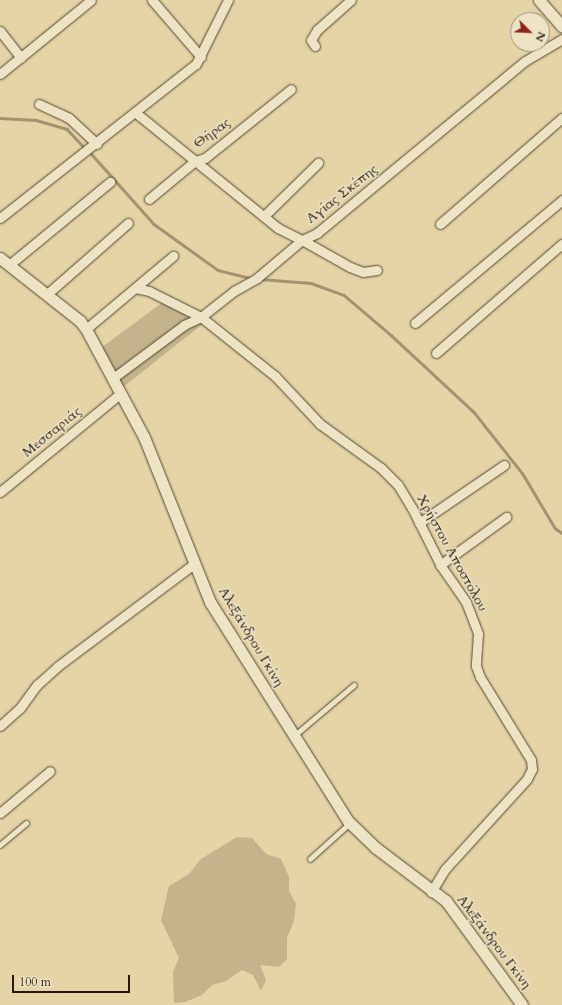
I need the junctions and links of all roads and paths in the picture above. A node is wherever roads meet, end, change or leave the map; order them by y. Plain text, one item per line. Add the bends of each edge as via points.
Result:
1 (91, 0) edge
2 (152, 0) edge
3 (228, 0) edge
4 (351, 0) edge
5 (539, 0) edge
6 (562, 26) edge
7 (0, 31) edge
8 (562, 39) edge
9 (315, 46) dead end
10 (201, 57) junction
11 (20, 58) junction
12 (0, 74) edge
13 (291, 88) dead end
14 (39, 104) dead end
15 (136, 113) junction
16 (562, 118) edge
17 (96, 145) junction
18 (195, 161) junction
19 (318, 163) dead end
20 (110, 182) dead end
21 (150, 199) dead end
22 (562, 200) edge
23 (264, 216) junction
24 (0, 218) edge
25 (128, 223) dead end
26 (440, 224) dead end
27 (302, 240) junction
28 (562, 244) edge
29 (173, 256) dead end
30 (0, 258) edge
31 (9, 265) junction
32 (377, 270) dead end
33 (135, 288) junction
34 (46, 295) junction
35 (201, 317) junction
36 (415, 323) dead end
37 (86, 329) junction
38 (436, 353) dead end
39 (113, 378) junction
40 (121, 393) junction
41 (504, 465) dead end
42 (0, 492) edge
43 (506, 517) dead end
44 (419, 523) junction
45 (194, 564) junction
46 (440, 565) junction
47 (354, 685) dead end
48 (0, 726) edge
49 (295, 734) junction
50 (50, 770) dead end
51 (0, 813) edge
52 (26, 823) dead end
53 (350, 823) junction
54 (0, 845) edge
55 (310, 859) dead end
56 (431, 892) junction
57 (522, 1005) edge

1 - 11 street
2 - 10 street
3 - 10 street
4 - 9 street via 316,30 311,40
5 - 6 street
7 - 11 street
8 - 27 street, Αγίας Σκέπης via 524,61 317,233
10 - 15 street via 184,75
11 - 12 street
13 - 18 street, Θήρας via 205,158
14 - 17 street via 69,118
15 - 17 street
15 - 18 street, Αγίας Σκέπης
16 - 26 street
17 - 24 street
18 - 21 street, Θήρας
18 - 23 street, Αγίας Σκέπης
19 - 23 street
20 - 31 street
22 - 36 street
23 - 27 street, Αγίας Σκέπης via 278,228
25 - 34 street
27 - 32 street via 350,268 363,272
27 - 35 street via 257,278 234,291
28 - 38 street
29 - 33 street
30 - 31 street, Αλεξάνδρου Γκίνη
31 - 34 street, Αλεξάνδρου Γκίνη
33 - 35 street, Χρήστου Αποστόλου via 149,291
33 - 37 street
34 - 37 street, Αλεξάνδρου Γκίνη via 80,321
35 - 39 street via 184,325
35 - 44 street, Χρήστου Αποστόλου via 271,373 320,424 381,468 398,485
37 - 39 street, Αλεξάνδρου Γκίνη
39 - 40 street, Αλεξάνδρου Γκίνη
40 - 42 street, Μεσσαριάς
40 - 45 street, Αλεξάνδρου Γκίνη via 162,478
41 - 44 street
43 - 46 street
44 - 46 street, Χρήστου Αποστόλου
45 - 48 street via 58,666
45 - 49 street, Αλεξάνδρου Γκίνη via 210,602 228,633
46 - 56 street, Χρήστου Αποστόλου via 466,602 475,620 478,634 476,666 480,677 531,760 532,769 526,779 445,869
47 - 49 lane
49 - 53 street, Αλεξάνδρου Γκίνη
50 - 51 street
52 - 54 lane
53 - 55 lane
53 - 56 street, Αλεξάνδρου Γκίνη
56 - 57 street, Αλεξάνδρου Γκίνη via 446,901

